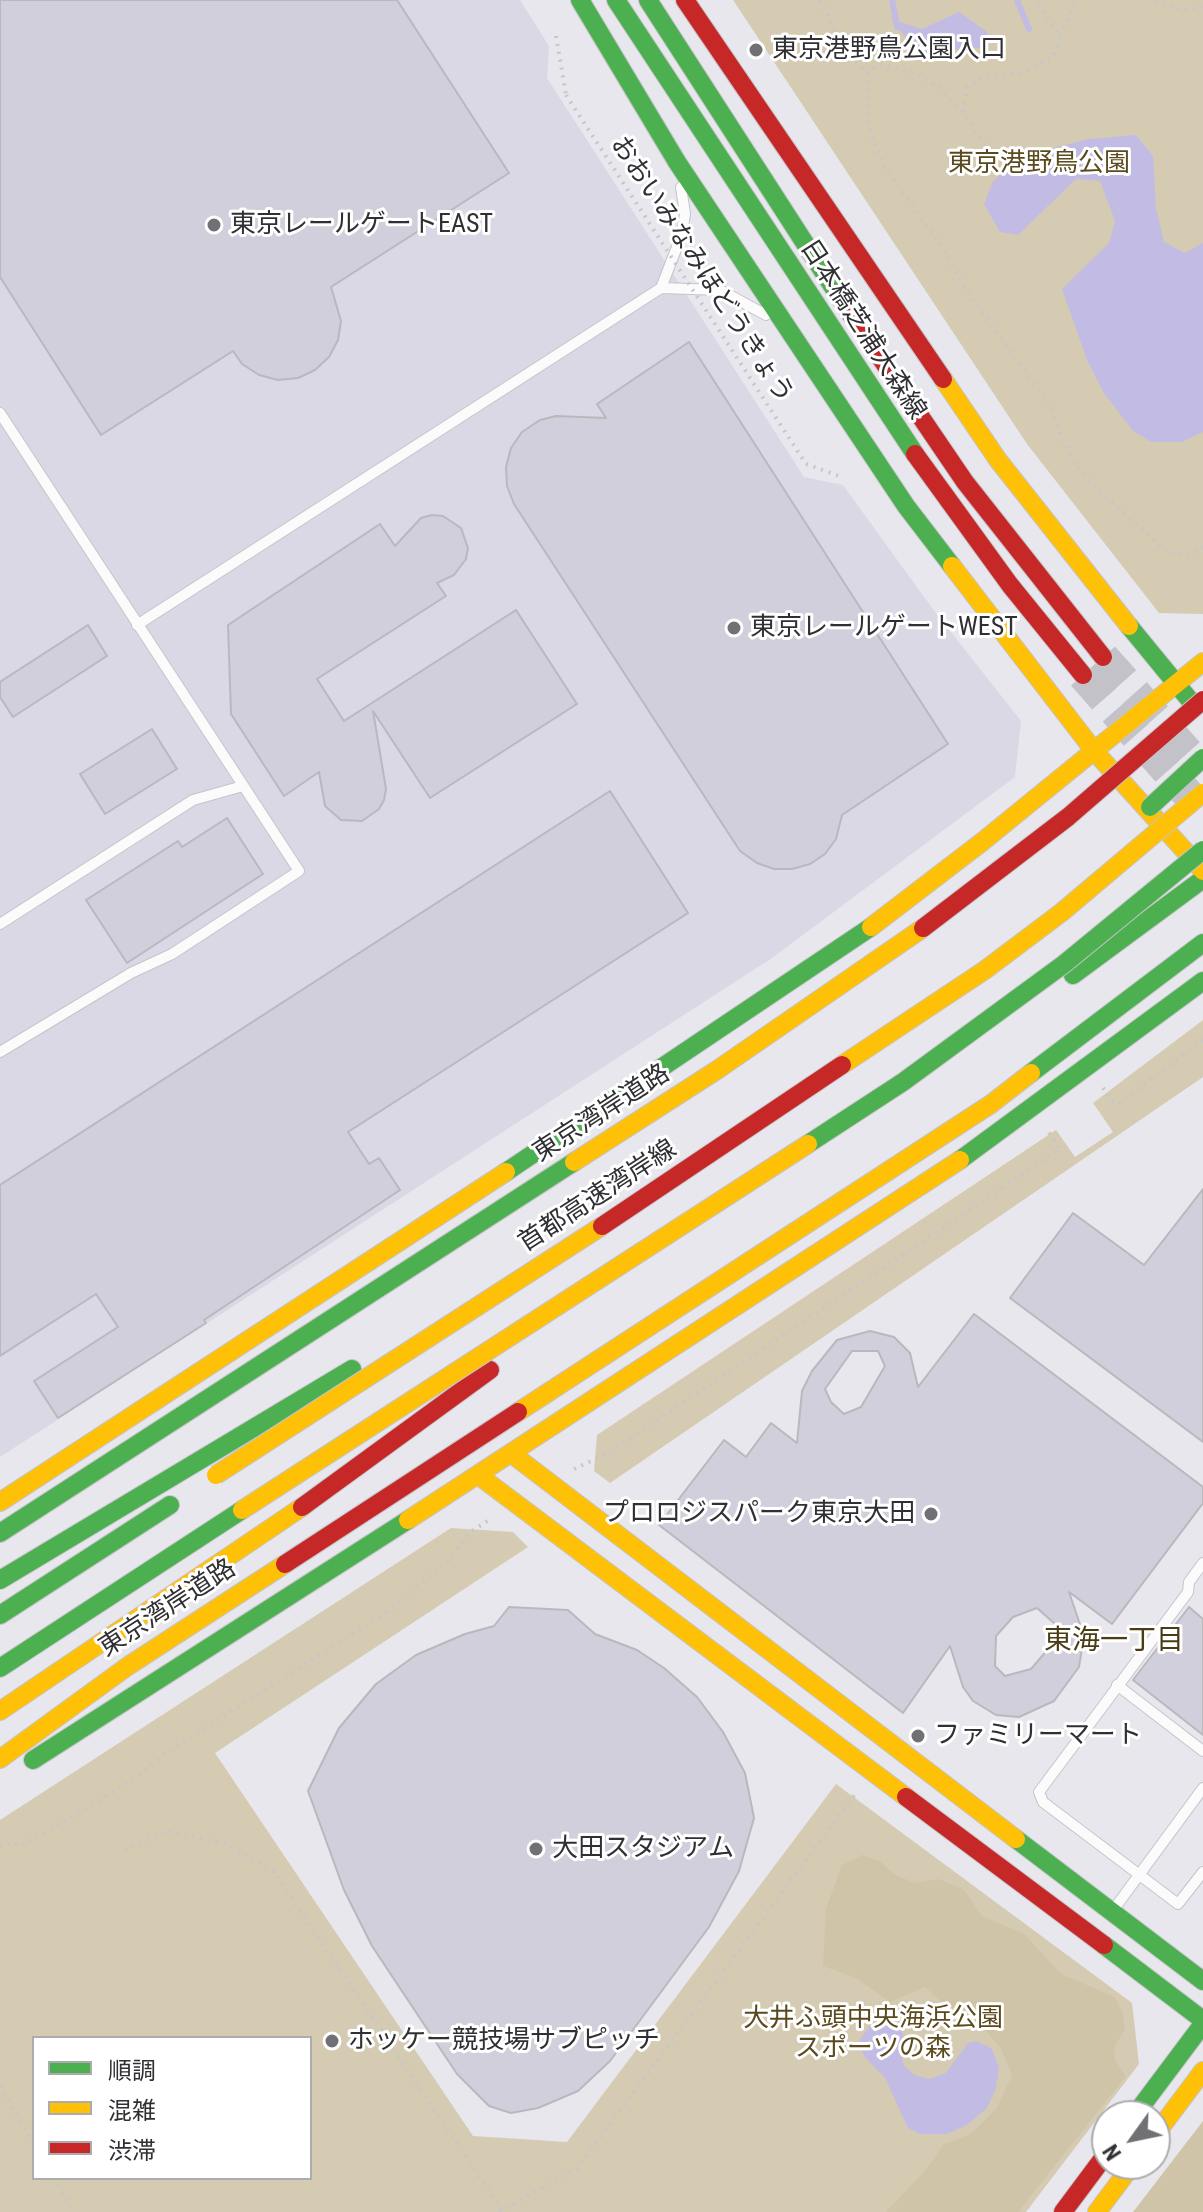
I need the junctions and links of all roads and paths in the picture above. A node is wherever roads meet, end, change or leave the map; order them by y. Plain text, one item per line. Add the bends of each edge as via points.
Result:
1 (561, 0) edge
2 (580, 0) edge
3 (616, 0) edge
4 (648, 0) edge
5 (685, 0) edge
6 (697, 0) edge
7 (820, 0) edge
8 (1036, 0) edge
9 (1077, 0) edge
10 (1155, 0) edge
11 (1203, 6) edge
12 (556, 36) dead end
13 (1060, 37) junction
14 (867, 73) junction
15 (750, 96) junction
16 (963, 113) junction
17 (985, 145) dead end
18 (677, 162) junction
19 (661, 288) junction
20 (789, 334) junction
21 (0, 413) edge
22 (842, 477) dead end
23 (1203, 547) edge
24 (137, 625) junction
25 (1103, 657) tunnel mouth
26 (1203, 662) edge
27 (1083, 675) tunnel mouth
28 (1176, 685) junction
29 (1203, 700) edge
30 (1203, 715) edge
31 (1095, 752) junction
32 (1203, 758) edge
33 (243, 786) junction
34 (1203, 793) edge
35 (1133, 822) dead end
36 (1203, 850) edge
37 (1203, 871) edge
38 (1203, 879) edge
39 (1019, 920) dead end
40 (0, 924) edge
41 (1203, 943) edge
42 (1203, 981) edge
43 (1203, 1040) edge
44 (877, 1044) junction
45 (0, 1052) edge
46 (903, 1082) junction
47 (1102, 1086) dead end
48 (1045, 1126) dead end
49 (527, 1276) junction
50 (539, 1321) junction
51 (512, 1454) junction
52 (574, 1469) dead end
53 (478, 1475) junction
54 (0, 1502) edge
55 (489, 1520) dead end
56 (0, 1533) edge
57 (1203, 1563) edge
58 (0, 1580) edge
59 (0, 1615) edge
60 (0, 1668) edge
61 (1117, 1685) junction
62 (0, 1711) edge
63 (1203, 1751) edge
64 (0, 1759) edge
65 (23, 1767) dead end
66 (1203, 1788) edge
67 (856, 1793) dead end
68 (0, 1846) edge
69 (125, 1850) dead end
70 (1203, 1872) edge
71 (1139, 1875) junction
72 (1112, 1911) junction
73 (1203, 1981) edge
74 (1203, 2022) edge
75 (1203, 2071) edge
76 (0, 2086) edge
77 (1146, 2100) edge
78 (1171, 2114) edge
79 (32, 2141) edge
80 (1091, 2174) edge
81 (55, 2180) edge
82 (1121, 2180) edge
83 (500, 2211) edge
84 (74, 2212) edge
85 (1063, 2212) edge
86 (1097, 2212) edge

1 - 18 main road
2 - 18 main road
3 - 27 main road, 日本橋芝浦大森線 via 883,410 1010,585
4 - 25 main road, 日本橋芝浦大森線 via 913,409
5 - 15 main road
6 - 15 main road
7 - 14 path via 845,51
8 - 13 path
9 - 13 path
10 - 11 path via 1183,11
12 - 22 path, おおいみなみほどうきょう, bridge via 566,95 806,464
13 - 16 path via 1053,57 1024,72 981,78 967,88
14 - 16 path via 880,64 914,73 938,86
14 - 23 path via 868,126 883,165 1050,406 1084,475 1167,552 1191,555
15 - 28 main road via 998,460
16 - 17 path
18 - 19 lane via 685,214 675,258
18 - 20 main road
19 - 20 lane via 720,290 740,298
19 - 24 lane
20 - 31 main road via 906,506
21 - 24 lane
24 - 33 lane
26 - 28 main road
28 - 30 main road
28 - 31 main road
29 - 56 main road, 東京湾岸道路, bridge via 995,874 717,1070
31 - 37 main road
31 - 54 main road via 862,933 423,1228
32 - 35 main road, bridge
33 - 40 lane via 193,800
33 - 45 lane via 299,871 172,954
34 - 44 main road, 首都高速湾岸線, bridge via 1062,912
36 - 46 main road, bridge via 1064,964
38 - 46 main road, bridge via 1080,971
39 - 44 main road, bridge
41 - 64 main road, 東京湾岸道路 via 1046,1065 844,1203 128,1666
42 - 51 main road via 987,1142
43 - 47 path via 1117,1105
44 - 49 main road, 首都高速湾岸線, bridge
46 - 50 main road, bridge
48 - 52 path via 1060,1149 606,1454
49 - 58 main road, bridge via 485,1289
49 - 59 main road, 首都高速湾岸線, bridge
50 - 60 main road, bridge
50 - 62 main road via 503,1360 256,1540
51 - 53 main road
51 - 72 main road
53 - 65 main road
53 - 74 main road
55 - 68 path via 390,1610 73,1817 19,1846
57 - 61 lane via 1188,1592
61 - 63 lane
61 - 71 lane via 1039,1792 1043,1802
66 - 71 lane
67 - 83 path via 577,2168
69 - 83 path via 168,1831 229,1845 274,1872
70 - 71 lane via 1178,1904
71 - 72 lane
72 - 73 main road
74 - 77 main road
75 - 78 main road
76 - 79 path
80 - 85 main road
81 - 84 path
82 - 86 main road

